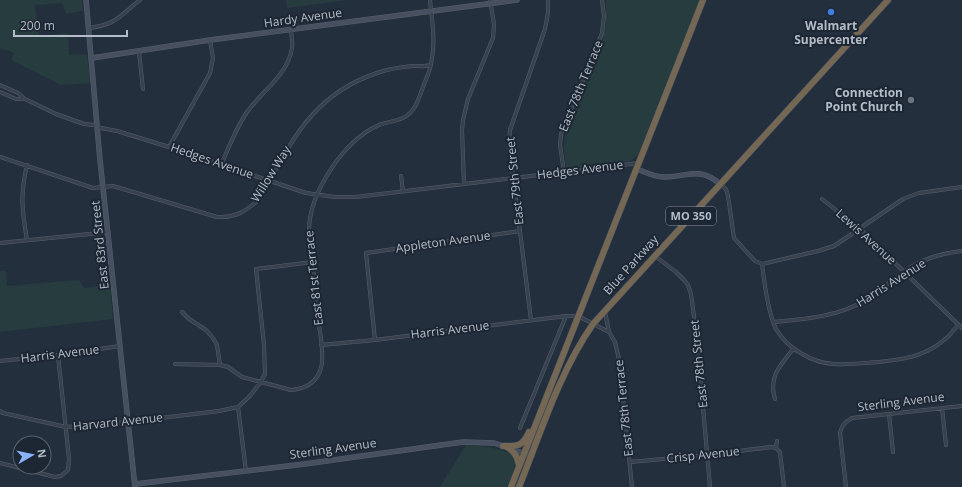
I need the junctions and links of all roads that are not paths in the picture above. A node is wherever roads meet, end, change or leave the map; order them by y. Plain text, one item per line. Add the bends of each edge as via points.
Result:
1 (86, 0) edge
2 (140, 0) edge
3 (430, 0) edge
4 (517, 0) edge
5 (548, 0) edge
6 (602, 0) edge
7 (703, 0) edge
8 (888, 0) edge
9 (490, 2) edge
10 (432, 11) junction
11 (89, 28) junction
12 (291, 30) junction
13 (210, 40) junction
14 (139, 52) junction
15 (92, 58) junction
16 (431, 64) junction
17 (0, 85) edge
18 (143, 89) dead end
19 (0, 92) edge
20 (25, 99) junction
21 (97, 126) junction
22 (169, 147) junction
23 (0, 157) edge
24 (27, 165) junction
25 (221, 165) junction
26 (638, 166) junction
27 (564, 172) junction
28 (401, 176) dead end
29 (514, 178) junction
30 (269, 181) junction
31 (464, 184) junction
32 (720, 184) junction
33 (104, 187) junction
34 (962, 187) edge
35 (403, 191) junction
36 (316, 195) junction
37 (822, 200) dead end
38 (860, 229) junction
39 (520, 231) junction
40 (109, 232) junction
41 (27, 240) junction
42 (0, 243) edge
43 (962, 251) edge
44 (655, 256) junction
45 (313, 262) junction
46 (762, 264) junction
47 (905, 272) junction
48 (605, 311) junction
49 (182, 312) dead end
50 (566, 316) junction
51 (578, 316) junction
52 (530, 320) junction
53 (773, 322) junction
54 (593, 324) junction
55 (961, 326) edge
56 (609, 332) junction
57 (375, 340) junction
58 (321, 345) junction
59 (120, 346) junction
60 (794, 348) junction
61 (58, 355) junction
62 (0, 361) edge
63 (175, 364) dead end
64 (220, 365) junction
65 (260, 383) junction
66 (775, 399) dead end
67 (962, 406) edge
68 (238, 407) junction
69 (942, 408) junction
70 (0, 411) edge
71 (540, 414) junction
72 (889, 414) junction
73 (128, 422) junction
74 (66, 427) junction
75 (520, 428) dead end
76 (777, 441) dead end
77 (946, 445) dead end
78 (503, 446) junction
79 (776, 448) junction
80 (893, 452) dead end
81 (524, 453) junction
82 (707, 455) junction
83 (532, 456) junction
84 (630, 462) junction
85 (0, 463) edge
86 (518, 467) junction
87 (246, 471) junction
88 (135, 486) edge
89 (511, 487) edge
90 (519, 487) edge
91 (632, 487) edge
92 (710, 487) edge
93 (784, 487) edge
94 (846, 487) edge

1 - 11 street, East 83rd Street
2 - 11 street via 115,21
3 - 10 street, East 81st Terrace
4 - 9 street, Hardy Avenue
5 - 29 street, East 79th Street via 545,29 510,130 509,143
6 - 27 street, East 78th Terrace via 602,33 561,134
7 - 26 highway, Blue Parkway
8 - 32 highway, Blue Parkway / MO 350
9 - 10 street, Hardy Avenue
9 - 31 street via 494,24 493,38 468,99 463,120
10 - 12 street, Hardy Avenue
10 - 16 street, East 81st Terrace via 434,40
11 - 15 street, East 83rd Street
12 - 13 street, Hardy Avenue
12 - 25 street via 292,46 286,65 278,78 246,113
13 - 14 street, Hardy Avenue
13 - 22 street via 213,58 210,74
14 - 15 street, Hardy Avenue
14 - 18 street
15 - 21 street, East 83rd Street
16 - 30 street, Willow Way via 401,67 378,73 355,82 334,95 316,110 302,127
16 - 36 street, East 81st Terrace via 412,112 402,119 379,126 354,143 332,167
17 - 20 street
19 - 20 street via 16,99
20 - 21 street, Hedges Avenue via 56,114
21 - 22 street, Hedges Avenue
21 - 33 street, East 83rd Street
22 - 25 street, Hedges Avenue
23 - 24 street, Willow Way
24 - 33 street, Willow Way via 93,188
24 - 41 street via 21,199
25 - 30 street, Hedges Avenue
26 - 27 street, Hedges Avenue
26 - 32 street via 652,175 663,177 701,174 713,178
26 - 51 highway, Blue Parkway
27 - 29 street, Hedges Avenue
28 - 35 street
29 - 31 street, Hedges Avenue
29 - 39 street, East 79th Street
30 - 33 street, Willow Way via 259,199 250,208 237,215 223,217 112,186
30 - 36 street, Hedges Avenue
31 - 35 street, Hedges Avenue
32 - 44 highway, Blue Parkway / MO 350
32 - 46 street via 728,196 734,238 755,261
33 - 40 street, East 83rd Street
34 - 38 street via 930,190 903,199
35 - 36 street, Hedges Avenue via 356,197
36 - 45 street, East 81st Terrace via 308,224
37 - 38 street, Lewis Avenue
38 - 46 street via 828,248
38 - 47 street, Lewis Avenue
39 - 52 street, East 79th Street
39 - 57 street, Appleton Avenue via 365,252
40 - 41 street
40 - 59 street, East 83rd Street
41 - 42 street
43 - 47 street, Harris Avenue via 924,260
44 - 48 highway, Blue Parkway / MO 350
44 - 82 street, East 78th Street via 684,280 691,294
45 - 58 street, East 81st Terrace
45 - 65 street via 256,269 264,345 264,374
46 - 53 street
47 - 53 street, Harris Avenue via 850,308 813,317
47 - 55 street, Lewis Avenue
48 - 54 highway, Blue Parkway / MO 350
48 - 56 street, East 78th Terrace
49 - 64 street via 213,338
50 - 51 street, Harris Avenue
50 - 52 street, Harris Avenue
50 - 75 street
51 - 54 street
51 - 71 highway, Blue Parkway
52 - 57 street, Harris Avenue
53 - 60 street via 781,336
54 - 56 street
54 - 83 highway, Blue Parkway / MO 350 via 566,371
55 - 60 street via 930,350 912,357 886,361 833,364 813,358
56 - 84 street, East 78th Terrace via 615,342 619,358
57 - 58 street, Harris Avenue
58 - 65 street, East 81st Terrace via 321,370 308,386 291,390
59 - 61 street, Harris Avenue
59 - 73 street, East 83rd Street
60 - 66 street via 775,375 772,387
61 - 62 street, Harris Avenue
61 - 74 street
63 - 64 street
64 - 65 street
65 - 68 street
67 - 69 street, Sterling Avenue
68 - 73 street, Harvard Avenue
68 - 87 street
69 - 72 street, Sterling Avenue
69 - 77 street
70 - 74 street, Harvard Avenue via 3,414
71 - 78 highway via 522,444
71 - 81 highway, Blue Parkway
72 - 80 street
72 - 94 street, Sterling Avenue via 852,418 842,427 840,433
73 - 74 street, Harvard Avenue
73 - 88 street, East 83rd Street
74 - 85 street via 69,459 66,474 55,476
76 - 79 street
78 - 81 street, Sterling Avenue
78 - 86 highway via 511,449 516,455
78 - 87 street, Sterling Avenue via 486,442 463,442
79 - 82 street, Crisp Avenue
79 - 93 street via 780,452
81 - 83 street, Sterling Avenue
81 - 86 highway, Blue Parkway
82 - 84 street, Crisp Avenue
82 - 92 street, East 78th Street
83 - 90 highway, Blue Parkway / MO 350
84 - 91 street, East 78th Terrace
86 - 89 highway, Blue Parkway
87 - 88 street, Sterling Avenue

